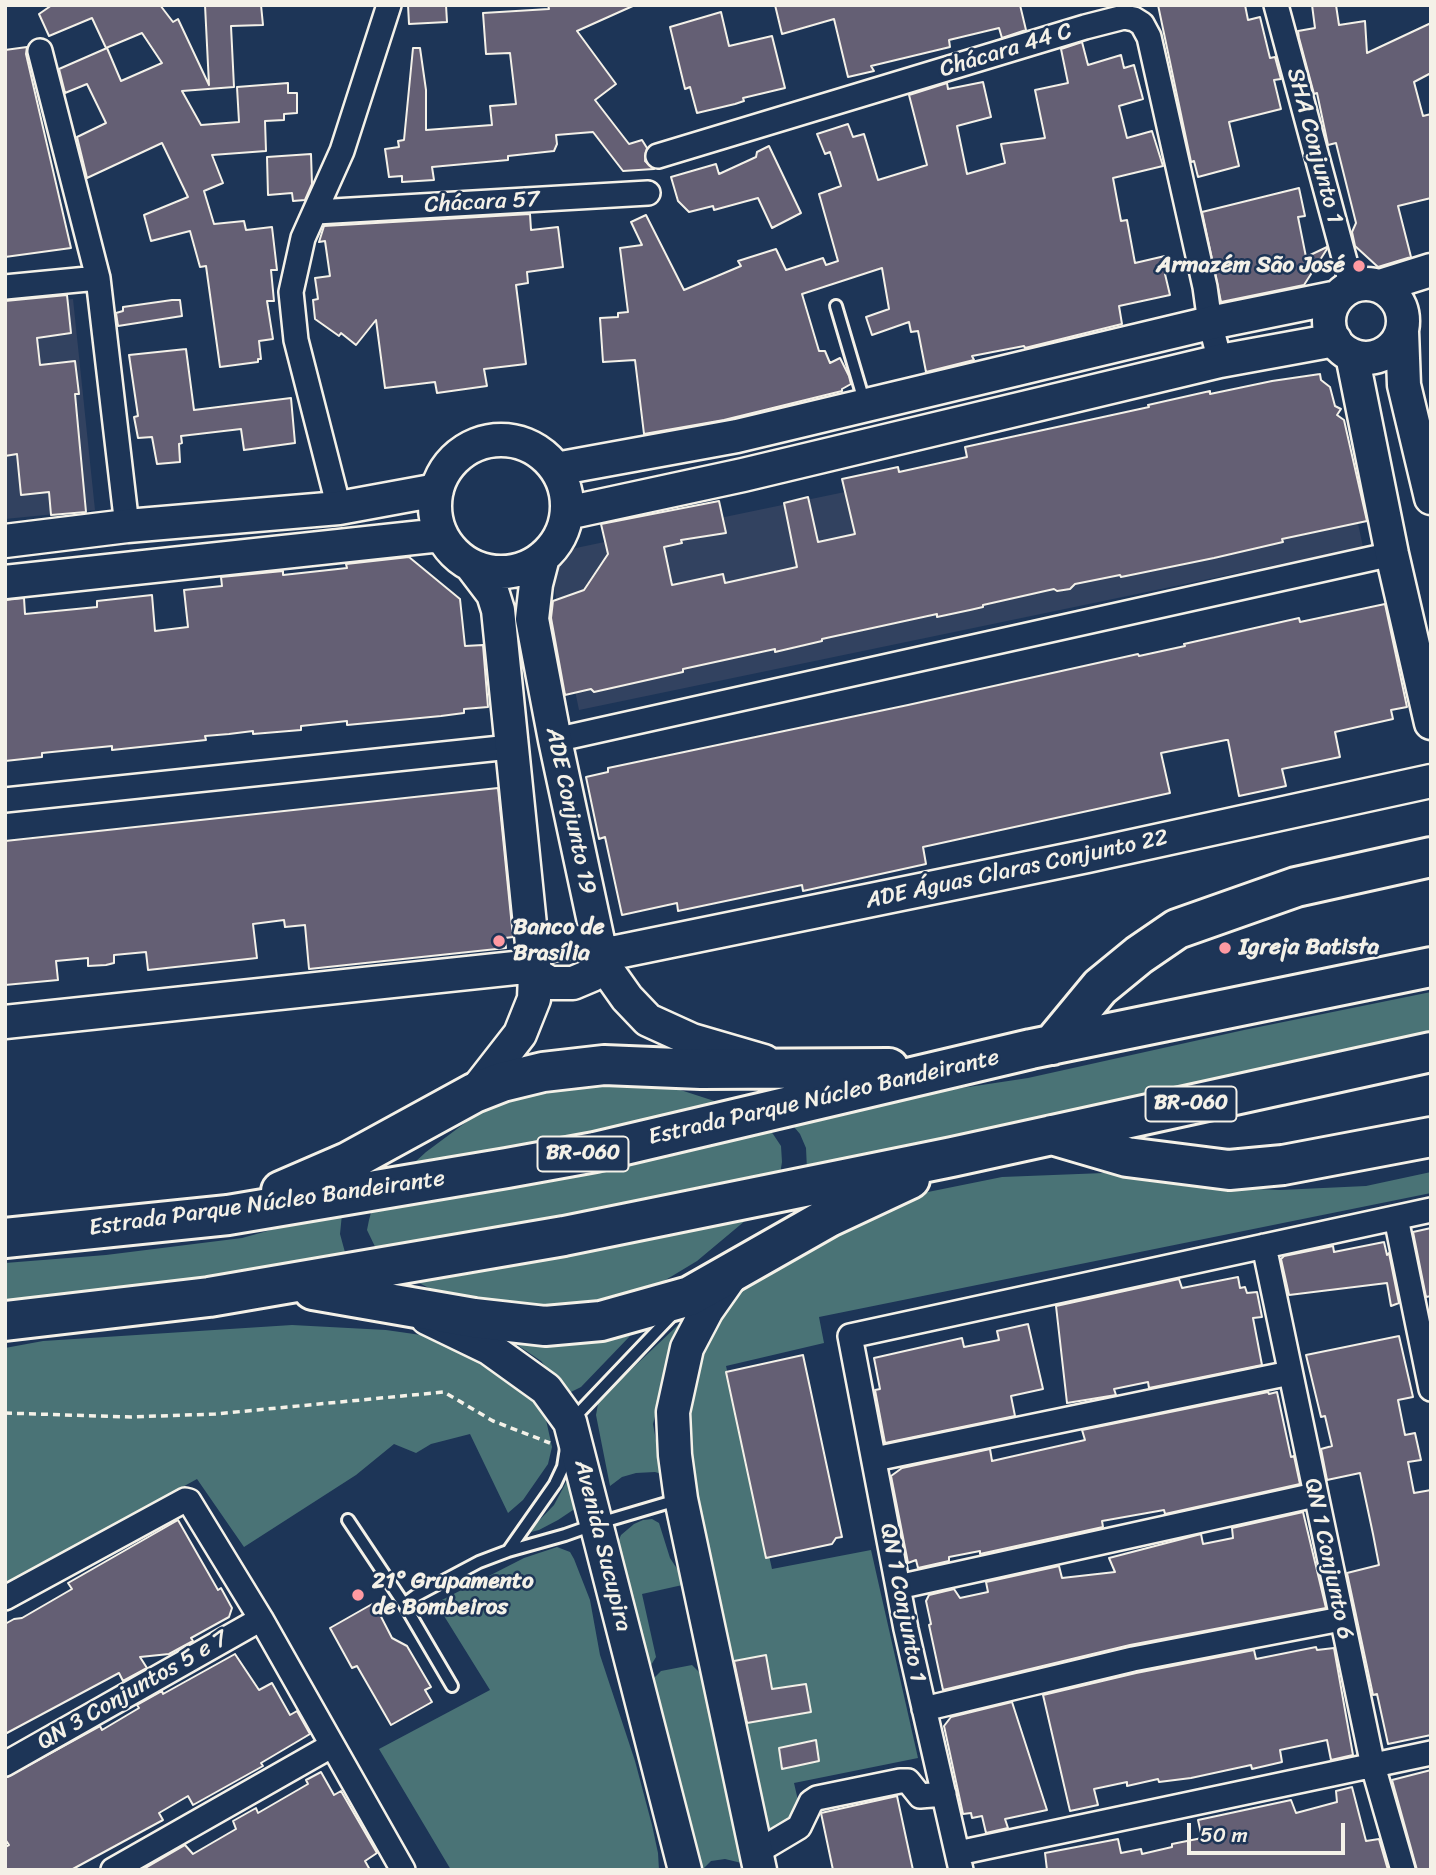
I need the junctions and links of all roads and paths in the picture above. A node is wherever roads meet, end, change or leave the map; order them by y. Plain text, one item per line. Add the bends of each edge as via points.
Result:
1 (389, 5) edge
2 (1276, 5) edge
3 (40, 51) dead end
4 (658, 156) dead end
5 (648, 193) dead end
6 (316, 212) junction
7 (1431, 271) edge
8 (98, 278) junction
9 (5, 287) edge
10 (1357, 290) junction
11 (836, 306) dead end
12 (1210, 323) junction
13 (1412, 325) edge
14 (1120, 345) junction
15 (1343, 347) junction
16 (1220, 361) junction
17 (1130, 384) junction
18 (1404, 385) junction
19 (1360, 390) junction
20 (866, 406) junction
21 (737, 436) junction
22 (556, 469) junction
23 (743, 475) junction
24 (437, 490) junction
25 (1431, 498) edge
26 (339, 508) junction
27 (567, 513) junction
28 (127, 527) junction
29 (441, 535) junction
30 (5, 541) edge
31 (1392, 554) junction
32 (543, 556) junction
33 (471, 565) junction
34 (5, 582) edge
35 (1430, 716) edge
36 (555, 740) junction
37 (510, 747) junction
38 (1431, 781) edge
39 (5, 800) edge
40 (1431, 856) edge
41 (601, 955) junction
42 (535, 966) junction
43 (1431, 967) edge
44 (5, 1022) edge
45 (1052, 1045) junction
46 (1431, 1052) edge
47 (796, 1070) junction
48 (934, 1073) junction
49 (474, 1093) junction
50 (1050, 1134) junction
51 (1431, 1137) edge
52 (952, 1157) junction
53 (1431, 1210) edge
54 (228, 1215) junction
55 (1396, 1218) junction
56 (5, 1238) edge
57 (1264, 1246) junction
58 (733, 1273) junction
59 (278, 1285) junction
60 (690, 1296) junction
61 (404, 1307) junction
62 (5, 1321) edge
63 (1290, 1373) junction
64 (1431, 1389) edge
65 (5, 1413) edge
66 (568, 1436) junction
67 (875, 1458) junction
68 (1315, 1495) junction
69 (681, 1499) junction
70 (348, 1520) dead end
71 (596, 1524) junction
72 (508, 1550) junction
73 (898, 1587) junction
74 (5, 1598) edge
75 (404, 1604) junction
76 (261, 1619) junction
77 (1341, 1619) junction
78 (452, 1686) dead end
79 (924, 1709) junction
80 (331, 1746) junction
81 (1431, 1753) edge
82 (5, 1764) edge
83 (1373, 1766) junction
84 (944, 1794) junction
85 (759, 1861) edge
86 (960, 1862) edge
87 (113, 1870) edge
88 (403, 1870) edge
89 (685, 1870) edge
90 (1403, 1870) edge

1 - 6 street via 342,151
2 - 10 street, SHA Conjunto 1
3 - 8 street
4 - 12 street, Chácara 44 C via 1085,27 1124,17 1135,19 1149,37
5 - 6 street, Chácara 57
6 - 26 street via 303,238 291,292 296,340
7 - 10 street
8 - 9 street
8 - 28 street
10 - 12 street
10 - 13 street via 1390,292
10 - 15 street via 1329,318 1330,329
11 - 20 lane
12 - 14 street
12 - 16 street, Chácara 44 C
13 - 15 street via 1388,351 1377,356 1364,357
13 - 18 street
14 - 17 street
14 - 20 street
15 - 16 street
15 - 19 street
16 - 17 street
17 - 23 street
18 - 19 street via 1378,379
18 - 25 street
19 - 31 street
20 - 21 street
21 - 22 street
21 - 23 street
22 - 24 street via 522,444 500,440 460,454
22 - 27 street
23 - 27 street
24 - 26 street
24 - 29 street via 435,513
26 - 28 street
27 - 32 street via 562,532
28 - 30 street
29 - 33 street via 453,552
29 - 34 street
31 - 35 street
31 - 36 street
32 - 33 street via 522,569 505,572
32 - 36 street, ADE Conjunto 19 via 532,619
33 - 37 street, ADE Conjunto 19 via 493,594 498,610
36 - 41 street, ADE Conjunto 19
37 - 39 street
37 - 42 street, ADE Conjunto 19
38 - 41 street, ADE Águas Claras Conjunto 22
40 - 45 highway via 1296,887 1177,929 1100,987
41 - 42 street via 583,942 559,943 542,948
41 - 42 street via 592,975 573,983 550,983
41 - 47 street, ADE Conjunto 19 via 627,998 648,1020 692,1040
42 - 44 street
42 - 49 street, ADE Conjunto 19 via 534,999 520,1034
43 - 45 highway, Estrada Parque Núcleo Bandeirante / BR-060
45 - 48 highway, Estrada Parque Núcleo Bandeirante / BR-060
46 - 50 highway, BR-060
47 - 48 highway via 878,1067
47 - 49 highway via 604,1065 543,1072
48 - 54 highway, Estrada Parque Núcleo Bandeirante / BR-060 via 595,1152
49 - 54 highway via 348,1162
50 - 51 highway via 1127,1157 1229,1170 1283,1165
50 - 52 highway, BR-060
52 - 58 highway via 829,1217
52 - 59 highway, BR-060 via 564,1236
53 - 55 street
54 - 56 highway, Estrada Parque Núcleo Bandeirante / BR-060
55 - 57 street
55 - 64 street
57 - 63 street, QN 1 Conjunto 6
57 - 67 street, QN 1 Conjunto 1 via 850,1336
58 - 60 highway
58 - 69 street via 707,1310 680,1372 673,1412
59 - 61 highway
59 - 62 highway, BR-060
60 - 61 highway via 601,1321 545,1326
60 - 66 lane
61 - 66 street, Avenida Sucupira via 489,1348 546,1390
63 - 67 street
63 - 68 street, QN 1 Conjunto 6
65 - 66 path via 215,1414 444,1392 493,1421
66 - 71 street, Avenida Sucupira
66 - 72 lane via 555,1484
67 - 73 street, QN 1 Conjunto 1
68 - 73 street
68 - 77 street, QN 1 Conjunto 6
69 - 71 lane
69 - 85 street
70 - 75 lane
71 - 72 lane
71 - 89 street, Avenida Sucupira
72 - 75 lane
73 - 79 street, QN 1 Conjunto 1
74 - 76 street via 187,1500
75 - 78 lane
76 - 80 street
76 - 82 street, QN 3 Conjuntos 5 e 7
77 - 79 street via 1133,1659
77 - 83 street, QN 1 Conjunto 6
79 - 84 street, QN 1 Conjunto 1
80 - 87 street
80 - 88 street
81 - 83 street
83 - 86 street
83 - 90 street, QN 1 Conjunto 6
84 - 85 street via 920,1796 904,1780 817,1798 799,1827
84 - 86 street, QN 1 Conjunto 1

